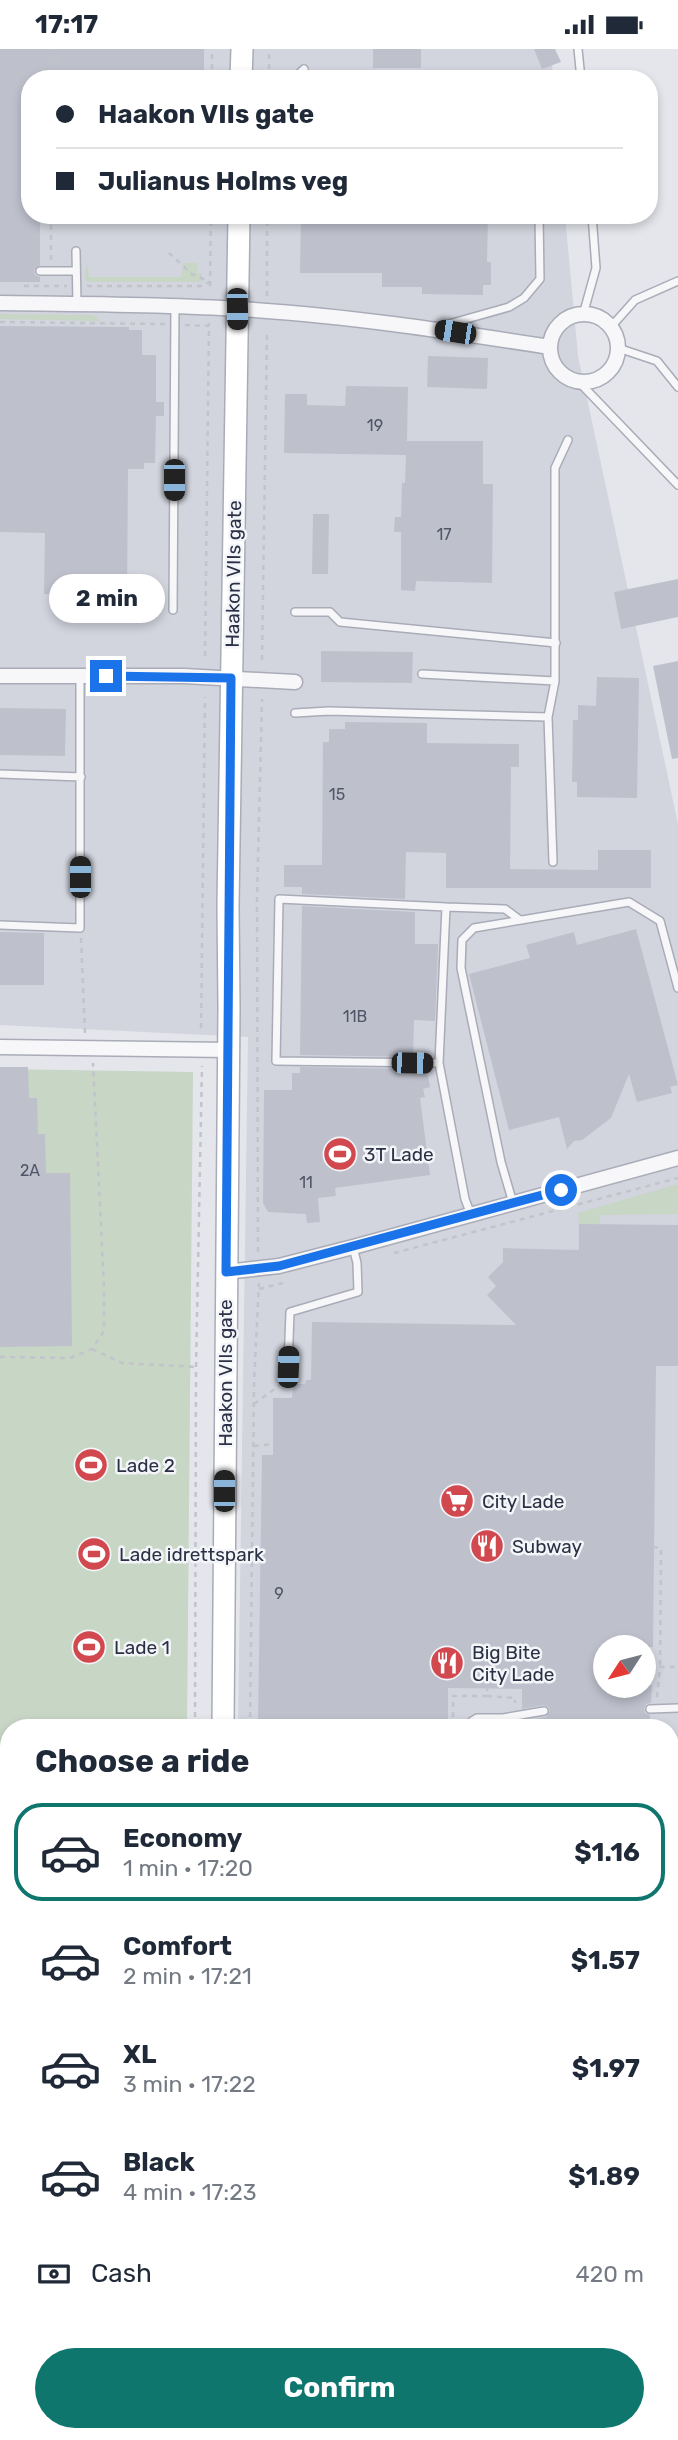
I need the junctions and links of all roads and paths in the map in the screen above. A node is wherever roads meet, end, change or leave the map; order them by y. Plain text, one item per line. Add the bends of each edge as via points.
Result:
1 (212, 49) edge
2 (242, 49) edge
3 (269, 49) edge
4 (578, 49) edge
5 (212, 70) edge
6 (241, 70) edge
7 (269, 70) edge
8 (580, 70) edge
9 (51, 224) edge
10 (211, 224) edge
11 (239, 224) edge
12 (267, 224) edge
13 (540, 224) edge
14 (593, 224) edge
15 (76, 251) dead end
16 (169, 253) dead end
17 (40, 271) dead end
18 (51, 271) junction
19 (76, 271) junction
20 (678, 281) edge
21 (209, 284) junction
22 (13, 286) dead end
23 (51, 286) junction
24 (77, 286) junction
25 (267, 296) dead end
26 (0, 303) edge
27 (77, 304) junction
28 (175, 306) junction
29 (237, 309) junction
30 (583, 314) junction
31 (0, 322) edge
32 (175, 324) junction
33 (431, 328) junction
34 (610, 328) junction
35 (267, 332) dead end
36 (550, 347) junction
37 (618, 348) junction
38 (259, 355) dead end
39 (266, 355) junction
40 (579, 382) junction
41 (678, 387) edge
42 (568, 440) dead end
43 (678, 485) edge
44 (173, 610) dead end
45 (295, 612) dead end
46 (556, 643) junction
47 (205, 656) dead end
48 (262, 660) dead end
49 (422, 674) dead end
50 (0, 676) edge
51 (80, 676) junction
52 (231, 678) junction
53 (555, 681) junction
54 (295, 682) dead end
55 (205, 697) dead end
56 (262, 699) dead end
57 (295, 713) dead end
58 (548, 717) junction
59 (0, 774) edge
60 (81, 776) junction
61 (553, 862) dead end
62 (446, 907) junction
63 (520, 920) junction
64 (0, 925) edge
65 (80, 928) junction
66 (678, 988) edge
67 (246, 1008) dead end
68 (258, 1008) junction
69 (201, 1028) dead end
70 (0, 1047) edge
71 (89, 1049) junction
72 (229, 1050) junction
73 (439, 1063) junction
74 (202, 1066) dead end
75 (678, 1158) edge
76 (678, 1178) edge
77 (513, 1203) junction
78 (471, 1216) junction
79 (353, 1247) junction
80 (357, 1263) junction
81 (259, 1269) junction
82 (226, 1272) junction
83 (283, 1282) dead end
84 (259, 1289) junction
85 (197, 1317) junction
86 (204, 1317) dead end
87 (92, 1349) junction
88 (0, 1357) edge
89 (196, 1367) junction
90 (288, 1367) joint
91 (254, 1404) junction
92 (273, 1444) dead end
93 (254, 1445) junction
94 (254, 1467) junction
95 (245, 1470) dead end
96 (204, 1508) dead end
97 (197, 1510) junction
98 (653, 1548) dead end
99 (660, 1667) junction
100 (678, 1667) edge
101 (487, 1688) dead end
102 (657, 1701) dead end
103 (650, 1709) dead end
104 (678, 1709) edge
105 (544, 1711) dead end
106 (503, 1718) joint
107 (195, 1719) edge
108 (223, 1719) edge
109 (250, 1719) edge
110 (453, 1719) edge
111 (475, 1719) edge

1 - 5 path
2 - 6 main road
3 - 7 path
4 - 8 lane
9 - 18 path
10 - 21 path
11 - 29 main road, Haakon VIIs gate
12 - 25 path
13 - 33 lane via 540,279 524,298 509,307
14 - 30 lane via 596,268
15 - 19 lane
16 - 21 path
17 - 18 lane
18 - 19 lane
18 - 23 path
19 - 24 lane
20 - 34 lane via 635,300
21 - 24 path
22 - 23 path
23 - 24 path
24 - 27 lane
26 - 27 street
27 - 28 street
28 - 29 street
28 - 32 lane
29 - 33 street
29 - 52 main road, Haakon VIIs gate
30 - 34 street
30 - 36 street via 564,321 551,337
31 - 32 path
32 - 44 lane
32 - 47 path via 209,325
33 - 36 street
34 - 37 street
35 - 39 path
36 - 40 street via 561,374
37 - 40 street via 616,360 602,377
37 - 41 lane via 657,361
38 - 39 path
39 - 48 path
40 - 43 lane
42 - 46 lane via 555,468
45 - 46 lane via 330,612 340,622
46 - 53 lane
49 - 53 lane
50 - 51 street
51 - 52 street
51 - 60 lane
52 - 54 street
52 - 72 main road, Haakon VIIs gate
53 - 58 lane
55 - 69 path
56 - 68 path
57 - 58 lane
58 - 61 lane
59 - 60 lane
60 - 65 lane
62 - 63 lane via 505,909
62 - 73 lane
62 - 73 lane via 279,899 276,1061
63 - 66 lane via 629,902 660,921
63 - 77 lane via 474,928 462,940 461,968 500,1162
64 - 65 lane
65 - 71 path
67 - 68 path
68 - 81 path
70 - 71 street
71 - 72 street
71 - 87 path via 104,1331
72 - 82 main road, Haakon VIIs gate
73 - 78 lane
74 - 85 path
75 - 77 street, Haakon VIIs gate
76 - 80 path
77 - 78 street, Haakon VIIs gate
78 - 79 street, Haakon VIIs gate
79 - 80 lane
79 - 81 street, Haakon VIIs gate
80 - 90 lane via 358,1292 290,1312
81 - 82 street, Haakon VIIs gate
81 - 84 path
82 - 108 main road, Haakon VIIs gate
83 - 84 path
84 - 91 path
85 - 86 path
85 - 89 path
87 - 88 path via 70,1357
87 - 89 path via 122,1363
89 - 97 path
90 - 91 path via 284,1382
91 - 93 path
92 - 93 path
93 - 94 path
94 - 95 path
94 - 109 path
96 - 97 path
97 - 107 path
98 - 99 path via 661,1548
99 - 100 path
99 - 102 path
101 - 110 path via 487,1696 453,1696
103 - 104 lane
105 - 106 lane
106 - 111 lane

